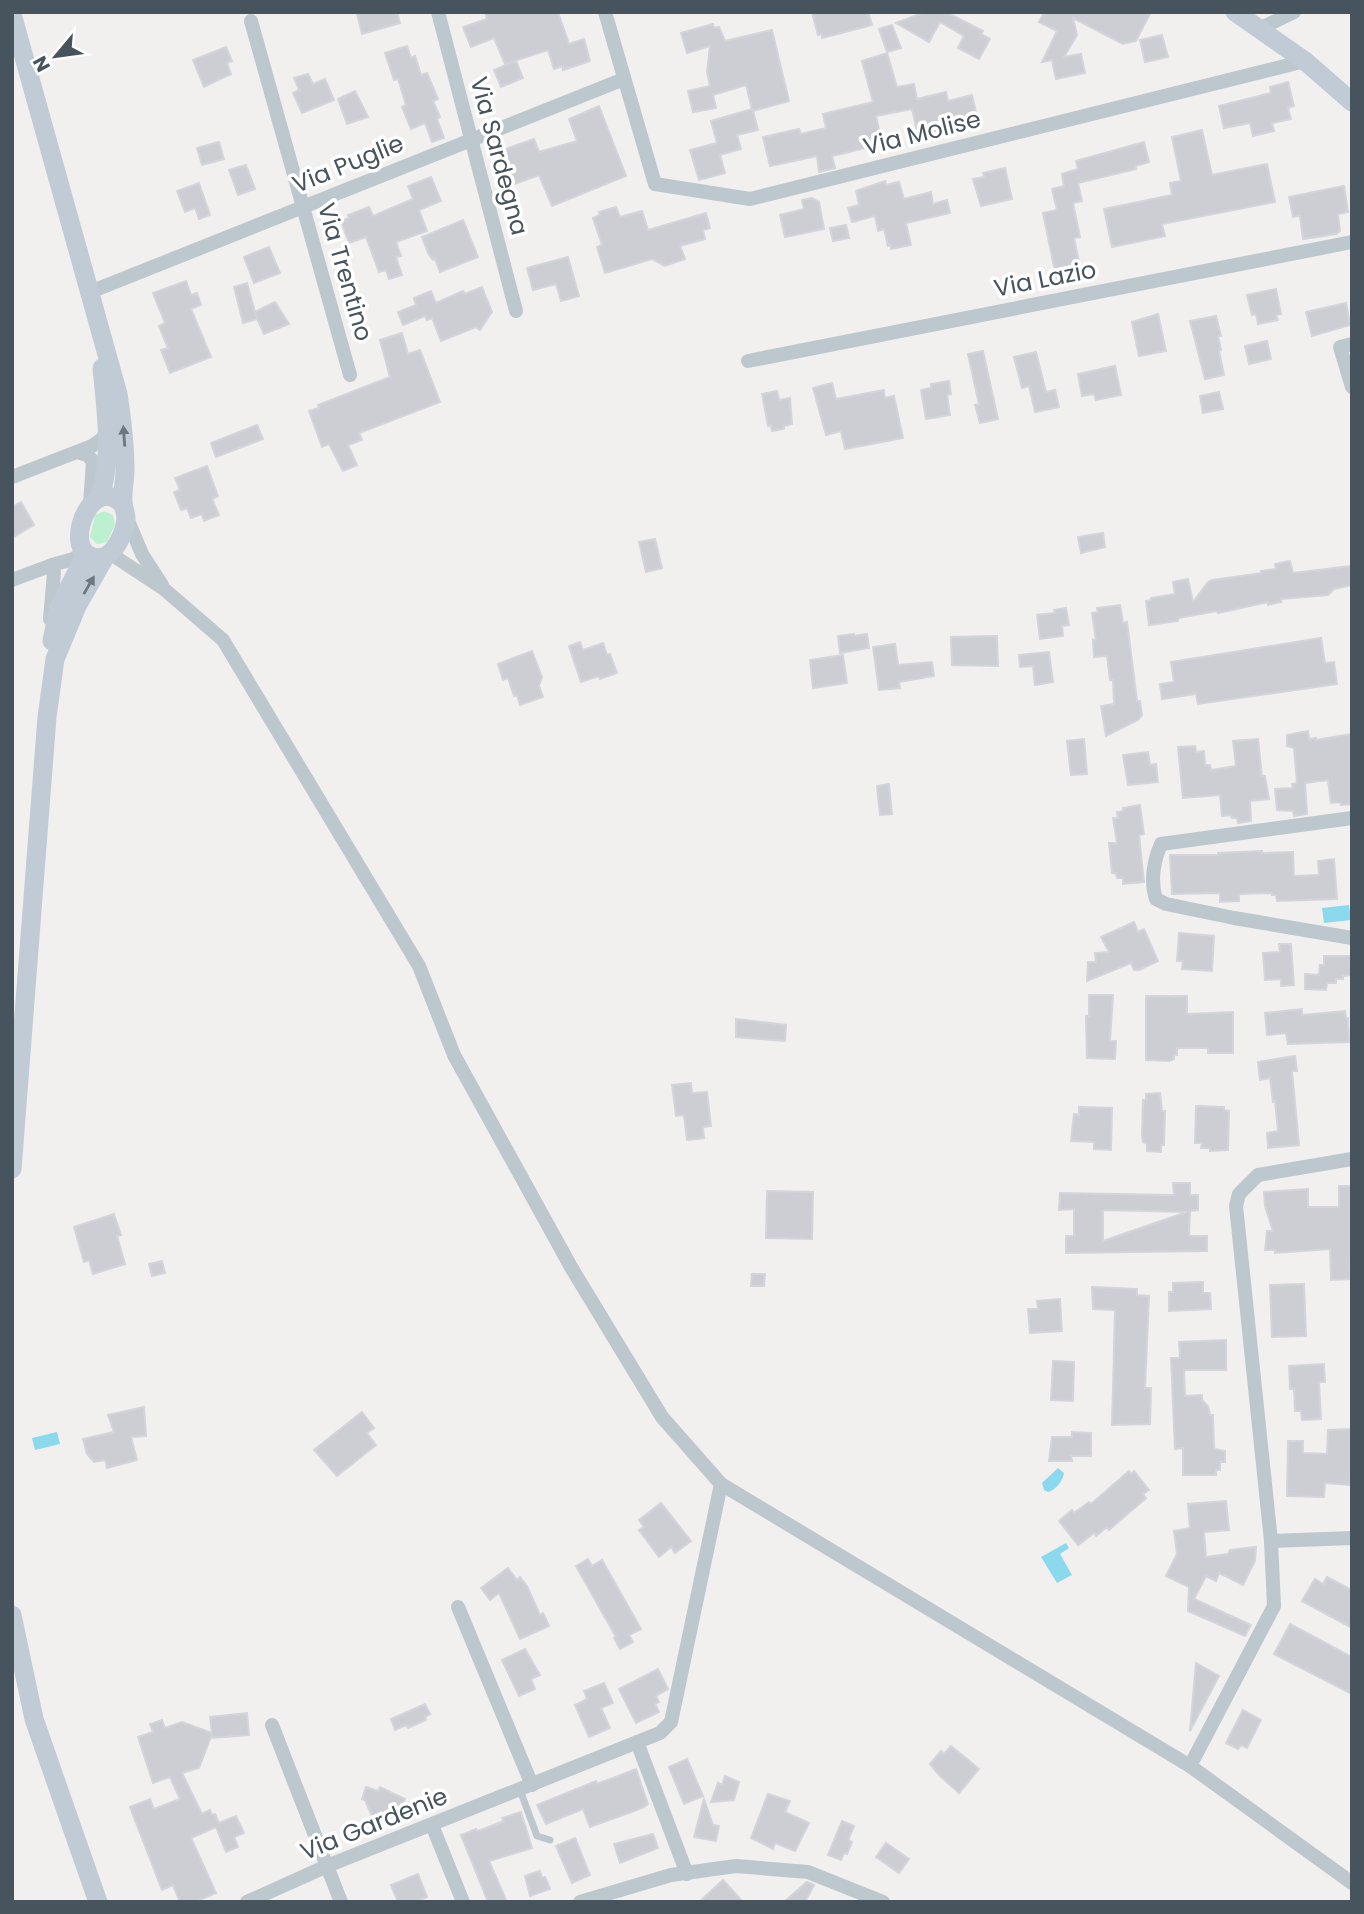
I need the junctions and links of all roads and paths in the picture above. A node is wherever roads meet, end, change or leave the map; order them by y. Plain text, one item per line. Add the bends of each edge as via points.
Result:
1 (438, 12) edge
2 (605, 12) edge
3 (1235, 12) edge
4 (1294, 12) edge
5 (12, 14) edge
6 (251, 21) dead end
7 (1257, 30) junction
8 (1305, 61) junction
9 (624, 79) junction
10 (1352, 102) edge
11 (471, 139) junction
12 (303, 206) junction
13 (1352, 242) edge
14 (90, 292) junction
15 (516, 311) dead end
16 (97, 322) junction
17 (1346, 346) edge
18 (748, 361) dead end
19 (350, 374) dead end
20 (1352, 387) edge
21 (107, 431) junction
22 (78, 452) junction
23 (12, 477) edge
24 (95, 501) junction
25 (124, 510) junction
26 (93, 551) junction
27 (52, 565) junction
28 (12, 580) edge
29 (164, 589) junction
30 (52, 639) junction
31 (55, 659) junction
32 (1352, 818) edge
33 (1352, 938) edge
34 (1352, 1159) edge
35 (12, 1169) edge
36 (721, 1484) junction
37 (1352, 1538) edge
38 (1271, 1541) junction
39 (458, 1607) dead end
40 (12, 1615) edge
41 (272, 1725) dead end
42 (637, 1742) junction
43 (1191, 1766) junction
44 (526, 1787) junction
45 (432, 1825) junction
46 (550, 1840) dead end
47 (327, 1867) junction
48 (687, 1874) junction
49 (1352, 1883) edge
50 (98, 1902) edge
51 (247, 1902) edge
52 (341, 1902) edge
53 (463, 1902) edge
54 (581, 1902) edge
55 (883, 1902) edge

1 - 11 street, Via Sardegna
2 - 9 street
3 - 7 street
4 - 7 street
5 - 14 street
6 - 12 street, Via Trentino
7 - 8 street
8 - 9 street, Via Molise via 750,199 655,184
8 - 10 street
9 - 11 street, Via Puglie
11 - 12 street, Via Puglie
11 - 15 street, Via Sardegna
12 - 14 street, Via Puglie
12 - 19 street, Via Trentino
13 - 18 street, Via Lazio
14 - 16 street
16 - 21 street
25 -> 16 street via 118,394
17 - 20 street
21 - 22 street via 102,439
21 - 24 street via 105,481
22 - 23 street
22 - 24 street via 93,461
24 - 25 street via 112,497
24 - 26 street
25 - 26 street via 115,550
25 - 29 street via 142,554
26 - 27 street
26 - 29 street
26 - 30 street via 59,607
31 -> 26 street
27 - 28 street
27 - 30 street
29 - 36 street via 223,640 419,966 454,1055 571,1267 662,1417
30 - 31 street
31 - 35 street
32 - 33 street via 1161,844 1153,889 1156,899 1166,904
34 - 38 street via 1258,1175 1239,1194 1236,1206
36 - 42 street, Via Gardenie via 671,1722 660,1733
36 - 43 street
37 - 38 street
38 - 43 street via 1273,1606
39 - 44 street
40 - 50 street via 34,1719
41 - 47 street
42 - 44 street, Via Gardenie
42 - 48 street
43 - 49 street
44 - 45 street, Via Gardenie
44 - 46 lane via 537,1836
45 - 47 street, Via Gardenie
45 - 53 street
47 - 51 street, Via Gardenie
47 - 52 street
48 - 54 street
48 - 55 street via 736,1866 808,1872

